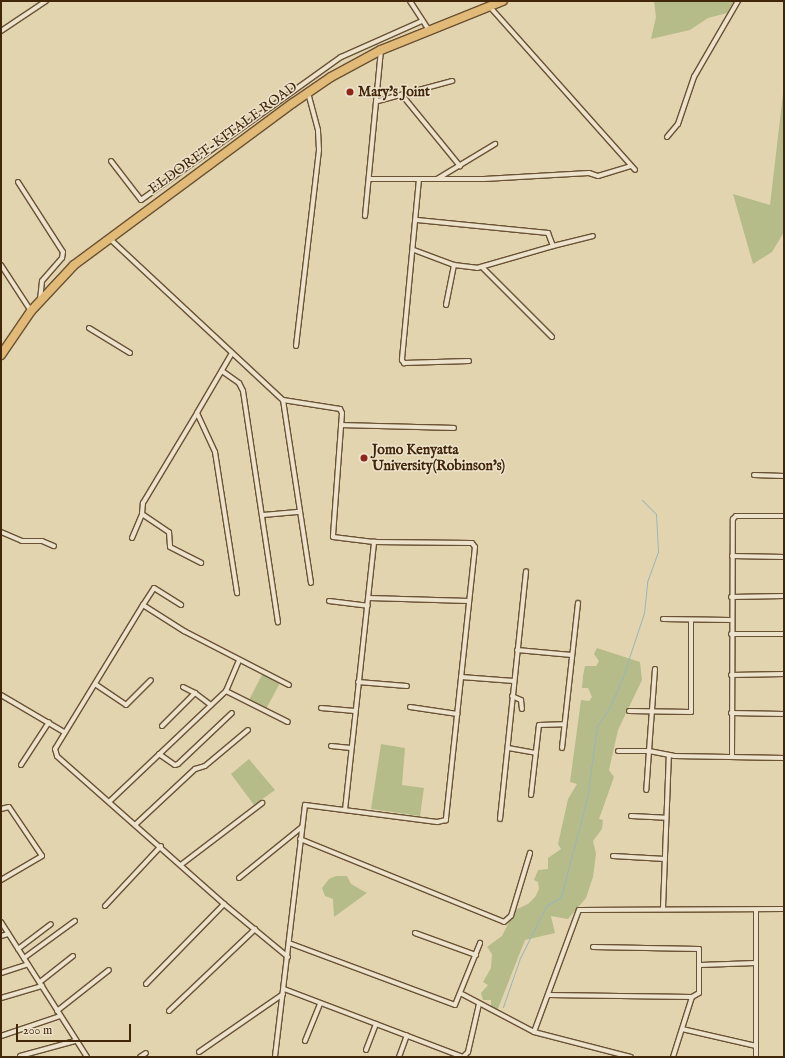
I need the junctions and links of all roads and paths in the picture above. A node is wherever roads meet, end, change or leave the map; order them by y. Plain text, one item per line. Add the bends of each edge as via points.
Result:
1 (46, 1) edge
2 (410, 1) edge
3 (503, 1) edge
4 (738, 1) edge
5 (490, 7) junction
6 (422, 21) junction
7 (1, 31) edge
8 (429, 31) junction
9 (381, 50) junction
10 (452, 81) dead end
11 (308, 92) junction
12 (402, 95) junction
13 (378, 101) junction
14 (667, 137) dead end
15 (495, 144) dead end
16 (110, 161) dead end
17 (460, 166) junction
18 (630, 166) junction
19 (635, 170) dead end
20 (369, 179) junction
21 (419, 179) junction
22 (437, 179) junction
23 (18, 182) dead end
24 (365, 216) dead end
25 (417, 220) junction
26 (592, 236) dead end
27 (108, 238) junction
28 (553, 246) junction
29 (414, 250) junction
30 (1, 264) edge
31 (454, 265) junction
32 (482, 267) junction
33 (40, 301) junction
34 (446, 306) dead end
35 (31, 311) junction
36 (89, 328) dead end
37 (552, 336) dead end
38 (296, 346) dead end
39 (130, 353) dead end
40 (232, 353) junction
41 (1, 355) edge
42 (469, 361) dead end
43 (222, 371) junction
44 (283, 400) junction
45 (197, 413) junction
46 (341, 425) junction
47 (454, 428) dead end
48 (754, 475) dead end
49 (784, 476) edge
50 (300, 512) junction
51 (142, 514) junction
52 (263, 515) junction
53 (784, 516) edge
54 (1, 532) edge
55 (132, 538) dead end
56 (374, 542) junction
57 (54, 546) dead end
58 (732, 556) junction
59 (784, 557) edge
60 (201, 563) dead end
61 (526, 571) dead end
62 (311, 583) dead end
63 (236, 593) dead end
64 (784, 596) edge
65 (731, 597) junction
66 (369, 598) junction
67 (329, 601) dead end
68 (469, 601) junction
69 (578, 603) dead end
70 (143, 605) junction
71 (181, 605) dead end
72 (368, 606) junction
73 (663, 619) dead end
74 (691, 620) junction
75 (730, 620) junction
76 (278, 622) dead end
77 (730, 634) junction
78 (784, 634) edge
79 (517, 650) junction
80 (572, 655) junction
81 (239, 661) junction
82 (656, 669) dead end
83 (784, 674) edge
84 (731, 675) junction
85 (461, 677) junction
86 (151, 680) dead end
87 (514, 681) junction
88 (358, 682) junction
89 (96, 684) junction
90 (289, 685) dead end
91 (407, 686) dead end
92 (183, 687) dead end
93 (226, 691) junction
94 (195, 693) junction
95 (1, 695) edge
96 (512, 696) junction
97 (211, 705) junction
98 (410, 707) dead end
99 (321, 708) dead end
100 (522, 709) dead end
101 (355, 711) junction
102 (629, 711) dead end
103 (653, 711) junction
104 (232, 713) dead end
105 (732, 713) junction
106 (457, 714) junction
107 (784, 714) edge
108 (49, 722) junction
109 (288, 722) dead end
110 (564, 724) junction
111 (162, 726) dead end
112 (248, 730) dead end
113 (64, 732) junction
114 (331, 746) dead end
115 (351, 748) junction
116 (508, 748) junction
117 (562, 748) dead end
118 (618, 751) dead end
119 (649, 751) junction
120 (536, 753) junction
121 (159, 754) junction
122 (669, 755) junction
123 (732, 756) junction
124 (784, 758) edge
125 (21, 765) dead end
126 (646, 790) dead end
127 (531, 795) dead end
128 (110, 800) junction
129 (262, 803) dead end
130 (1, 809) edge
131 (345, 810) junction
132 (631, 816) dead end
133 (666, 818) junction
134 (500, 819) dead end
135 (136, 824) junction
136 (302, 826) junction
137 (300, 839) junction
138 (160, 846) junction
139 (530, 853) dead end
140 (613, 856) dead end
141 (665, 859) junction
142 (182, 864) junction
143 (239, 878) dead end
144 (1, 880) edge
145 (224, 904) junction
146 (105, 906) dead end
147 (663, 908) junction
148 (784, 909) edge
149 (756, 910) junction
150 (75, 922) dead end
151 (1, 923) edge
152 (51, 924) dead end
153 (255, 929) junction
154 (415, 933) dead end
155 (8, 934) junction
156 (1, 936) edge
157 (480, 943) dead end
158 (289, 944) junction
159 (592, 947) dead end
160 (18, 948) junction
161 (476, 955) junction
162 (73, 956) dead end
163 (288, 957) junction
164 (24, 958) junction
165 (756, 963) junction
166 (28, 964) junction
167 (700, 965) junction
168 (108, 970) dead end
169 (1, 973) edge
170 (41, 984) junction
171 (146, 984) dead end
172 (284, 989) junction
173 (283, 994) junction
174 (462, 994) junction
175 (548, 994) junction
176 (692, 997) junction
177 (1, 998) edge
178 (320, 1004) junction
179 (479, 1004) junction
180 (57, 1010) junction
181 (169, 1011) dead end
182 (60, 1016) junction
183 (376, 1024) junction
184 (682, 1029) junction
185 (534, 1032) junction
186 (407, 1035) junction
187 (1, 1036) edge
188 (75, 1041) junction
189 (305, 1041) dead end
190 (756, 1046) junction
191 (366, 1050) dead end
192 (146, 1052) dead end
193 (198, 1052) dead end
194 (20, 1056) edge
195 (87, 1057) edge
196 (140, 1057) edge
197 (274, 1057) edge
198 (399, 1057) edge
199 (631, 1057) edge
200 (674, 1057) edge
201 (756, 1057) edge

1 - 7 street
2 - 6 street
3 - 5 highway, ELDORET-KITALE ROAD
4 - 14 street via 694,77 678,124
5 - 8 highway, ELDORET-KITALE ROAD
5 - 18 street
6 - 8 street
6 - 16 street via 335,61 141,200
8 - 9 highway, ELDORET-KITALE ROAD
9 - 11 highway, ELDORET-KITALE ROAD
9 - 13 street
10 - 12 street
11 - 27 highway, ELDORET-KITALE ROAD
11 - 38 street via 318,130 318,150
12 - 13 street
12 - 17 street
13 - 20 street
15 - 17 street
17 - 22 street
18 - 19 street
18 - 22 street via 598,176 581,173
20 - 21 street
20 - 24 street
21 - 22 street
21 - 25 street
23 - 33 street via 63,252 62,258 42,281
25 - 28 street via 548,233
25 - 29 street
26 - 28 street
27 - 33 highway, ELDORET-KITALE ROAD via 68,270
27 - 40 street
28 - 32 street
29 - 31 street
29 - 42 street via 402,360 404,363
30 - 35 street
31 - 32 street
31 - 34 street
32 - 37 street
33 - 35 highway, ELDORET-KITALE ROAD
35 - 41 highway, ELDORET-KITALE ROAD
36 - 39 street
40 - 43 street
40 - 44 street
43 - 45 street
43 - 52 street via 239,383 243,391
44 - 46 street via 340,409
44 - 50 street
45 - 51 street via 143,503
45 - 63 street via 215,452
46 - 47 street
46 - 56 street via 333,537
48 - 49 street
50 - 52 street
50 - 62 street
51 - 55 street
51 - 60 street via 169,532 170,547
52 - 76 street
53 - 58 street via 734,517
54 - 57 street via 22,541 42,541
56 - 66 street
56 - 68 street via 472,543 475,547
58 - 59 street
58 - 65 street
61 - 79 street
64 - 65 street
65 - 75 street
66 - 68 street
66 - 72 street
67 - 72 street
68 - 85 street
69 - 80 street
70 - 71 street via 154,588
70 - 81 street
70 - 89 street
72 - 88 street
73 - 74 street
74 - 75 street
74 - 103 street via 691,712
75 - 77 street
77 - 78 street
77 - 84 street
79 - 80 street
79 - 87 street
80 - 110 street
81 - 90 street
81 - 93 street
82 - 103 street
83 - 84 street
84 - 105 street
85 - 87 street
85 - 106 street
86 - 89 street via 126,705
87 - 96 street
88 - 91 street
88 - 101 street
89 - 113 street
92 - 94 street
93 - 97 street
93 - 109 street
94 - 97 street
94 - 111 street
95 - 108 street
96 - 100 street via 522,700
96 - 116 street
97 - 121 street
98 - 106 street
99 - 101 street
101 - 115 street
102 - 103 street
103 - 119 street
104 - 121 street via 178,764 175,765
105 - 107 street
105 - 123 street
106 - 131 street via 445,822
108 - 113 street
108 - 125 street
110 - 117 street
110 - 120 street via 540,723
112 - 135 street via 204,766 195,769
113 - 128 street via 55,748 57,756
114 - 115 street
115 - 131 street
116 - 120 street
116 - 134 street
118 - 119 street
119 - 122 street
119 - 126 street
120 - 127 street
121 - 128 street
122 - 123 street
122 - 133 street
123 - 124 street
128 - 135 street
129 - 142 street
130 - 144 street via 9,807 42,856
131 - 136 street via 305,805
132 - 133 street
133 - 141 street
135 - 138 street
136 - 137 street
136 - 143 street
137 - 139 street via 504,922 511,916
137 - 158 street
138 - 142 street
138 - 146 street
140 - 141 street
141 - 147 street
142 - 145 street
145 - 153 street
145 - 171 street
147 - 149 street
147 - 175 street via 579,910
148 - 149 street
149 - 165 street
150 - 164 street
151 - 155 street
152 - 160 street
153 - 163 street
153 - 181 street
154 - 161 street
155 - 156 street
155 - 160 street
157 - 161 street
158 - 163 street
158 - 174 street via 455,1005
159 - 167 street via 697,948 700,950
160 - 164 street
161 - 174 street
162 - 170 street
163 - 172 street
164 - 166 street
165 - 167 street
165 - 190 street
166 - 169 street
166 - 170 street
167 - 176 street via 699,993
168 - 180 street
170 - 177 street
170 - 180 street
172 - 173 street
172 - 178 street
173 - 193 street
173 - 197 street
174 - 179 street
175 - 176 street
175 - 185 street
176 - 184 street
178 - 183 street
178 - 189 street
179 - 185 street
179 - 186 street via 466,1056
180 - 182 street
182 - 187 street
182 - 188 street
183 - 186 street
183 - 191 street
184 - 190 street
184 - 200 street
185 - 199 street
186 - 198 street
188 - 194 street
188 - 195 street
190 - 201 street
192 - 196 street

